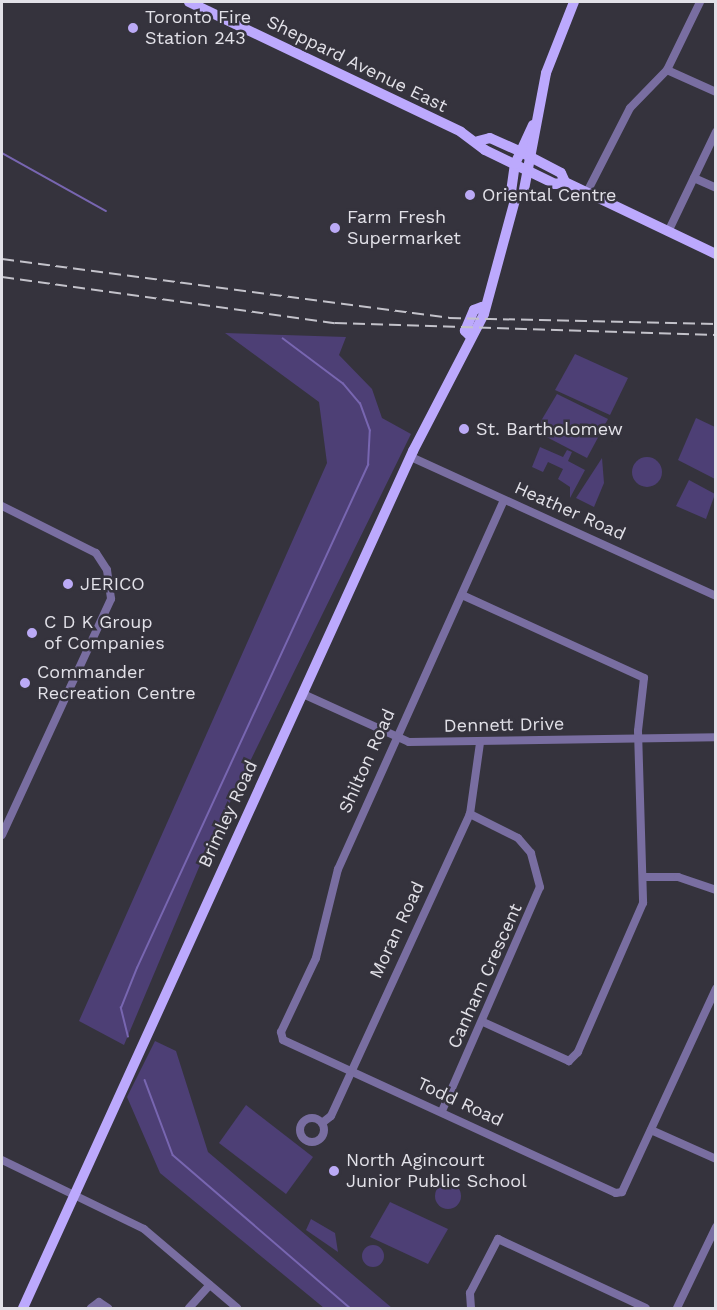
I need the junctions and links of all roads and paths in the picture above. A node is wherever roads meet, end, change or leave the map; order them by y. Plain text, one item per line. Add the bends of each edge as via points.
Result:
1 (189, 2) edge
2 (574, 2) edge
3 (700, 2) edge
4 (667, 70) junction
5 (716, 92) edge
6 (533, 125) junction
7 (716, 132) edge
8 (478, 141) junction
9 (519, 151) junction
10 (530, 157) junction
11 (514, 164) junction
12 (527, 170) junction
13 (694, 178) junction
14 (565, 182) junction
15 (716, 188) edge
16 (587, 192) junction
17 (515, 200) junction
18 (668, 232) junction
19 (716, 254) edge
20 (411, 457) junction
21 (504, 500) junction
22 (2, 506) edge
23 (462, 595) junction
24 (716, 596) edge
25 (303, 694) junction
26 (716, 736) edge
27 (396, 737) junction
28 (638, 739) junction
29 (480, 743) junction
30 (470, 814) junction
31 (2, 835) edge
32 (643, 877) junction
33 (716, 890) edge
34 (716, 989) edge
35 (483, 1022) junction
36 (283, 1040) joint
37 (352, 1070) junction
38 (442, 1111) junction
39 (322, 1123) dead end
40 (651, 1130) junction
41 (716, 1159) edge
42 (2, 1160) edge
43 (74, 1194) junction
44 (716, 1227) edge
45 (210, 1285) junction
46 (23, 1308) edge
47 (91, 1308) edge
48 (108, 1308) edge
49 (189, 1308) edge
50 (237, 1308) edge
51 (471, 1308) edge
52 (646, 1308) edge
53 (677, 1308) edge

1 - 8 main road, Sheppard Avenue East
2 - 6 main road, Brimley Road
3 - 4 street
4 - 5 street
4 - 16 street via 630,108
6 - 9 main road, Brimley Road
6 - 10 main road, Brimley Road
7 - 13 street
8 - 9 main road, Sheppard Avenue East via 490,138
8 - 11 main road, Sheppard Avenue East via 484,150
9 - 10 main road, Sheppard Avenue East
9 - 11 main road, Brimley Road
10 - 12 main road, Brimley Road
10 - 14 main road, Sheppard Avenue East via 561,173
11 - 12 main road, Sheppard Avenue East
11 - 17 main road, Brimley Road via 511,192
12 - 14 main road, Sheppard Avenue East via 555,184
12 - 17 main road, Brimley Road via 523,195
13 - 15 street
13 - 18 street
14 - 16 main road, Sheppard Avenue East
16 - 18 main road, Sheppard Avenue East
17 - 20 main road, Brimley Road via 476,331 469,335
18 - 19 main road, Sheppard Avenue East
20 - 21 street, Heather Road
20 - 25 main road, Brimley Road
21 - 23 street, Shilton Road
21 - 24 street, Heather Road
22 - 31 street via 96,553 107,570 111,599
23 - 27 street, Shilton Road
23 - 28 street via 640,674
25 - 27 street, Dennett Drive
25 - 43 main road, Brimley Road
26 - 28 street, Dennett Drive
27 - 29 street, Dennett Drive
27 - 36 street, Shilton Road via 331,887 316,958 281,1032
28 - 29 street, Dennett Drive
28 - 32 street
29 - 30 street, Moran Road
30 - 35 street, Canham Crescent via 518,838 531,853 540,878 535,908
30 - 37 street, Moran Road
32 - 33 street via 678,877
32 - 35 street via 637,923 575,1059 569,1061
34 - 40 street
35 - 38 street, Canham Crescent
36 - 37 street, Todd Road
37 - 38 street, Todd Road
37 - 39 street, Moran Road
38 - 40 street, Todd Road via 622,1192
40 - 41 street
42 - 43 street
43 - 45 street via 144,1229
43 - 46 main road, Brimley Road
44 - 53 street
45 - 49 street
45 - 50 street
47 - 48 street via 99,1302
51 - 52 street via 470,1293 498,1239

